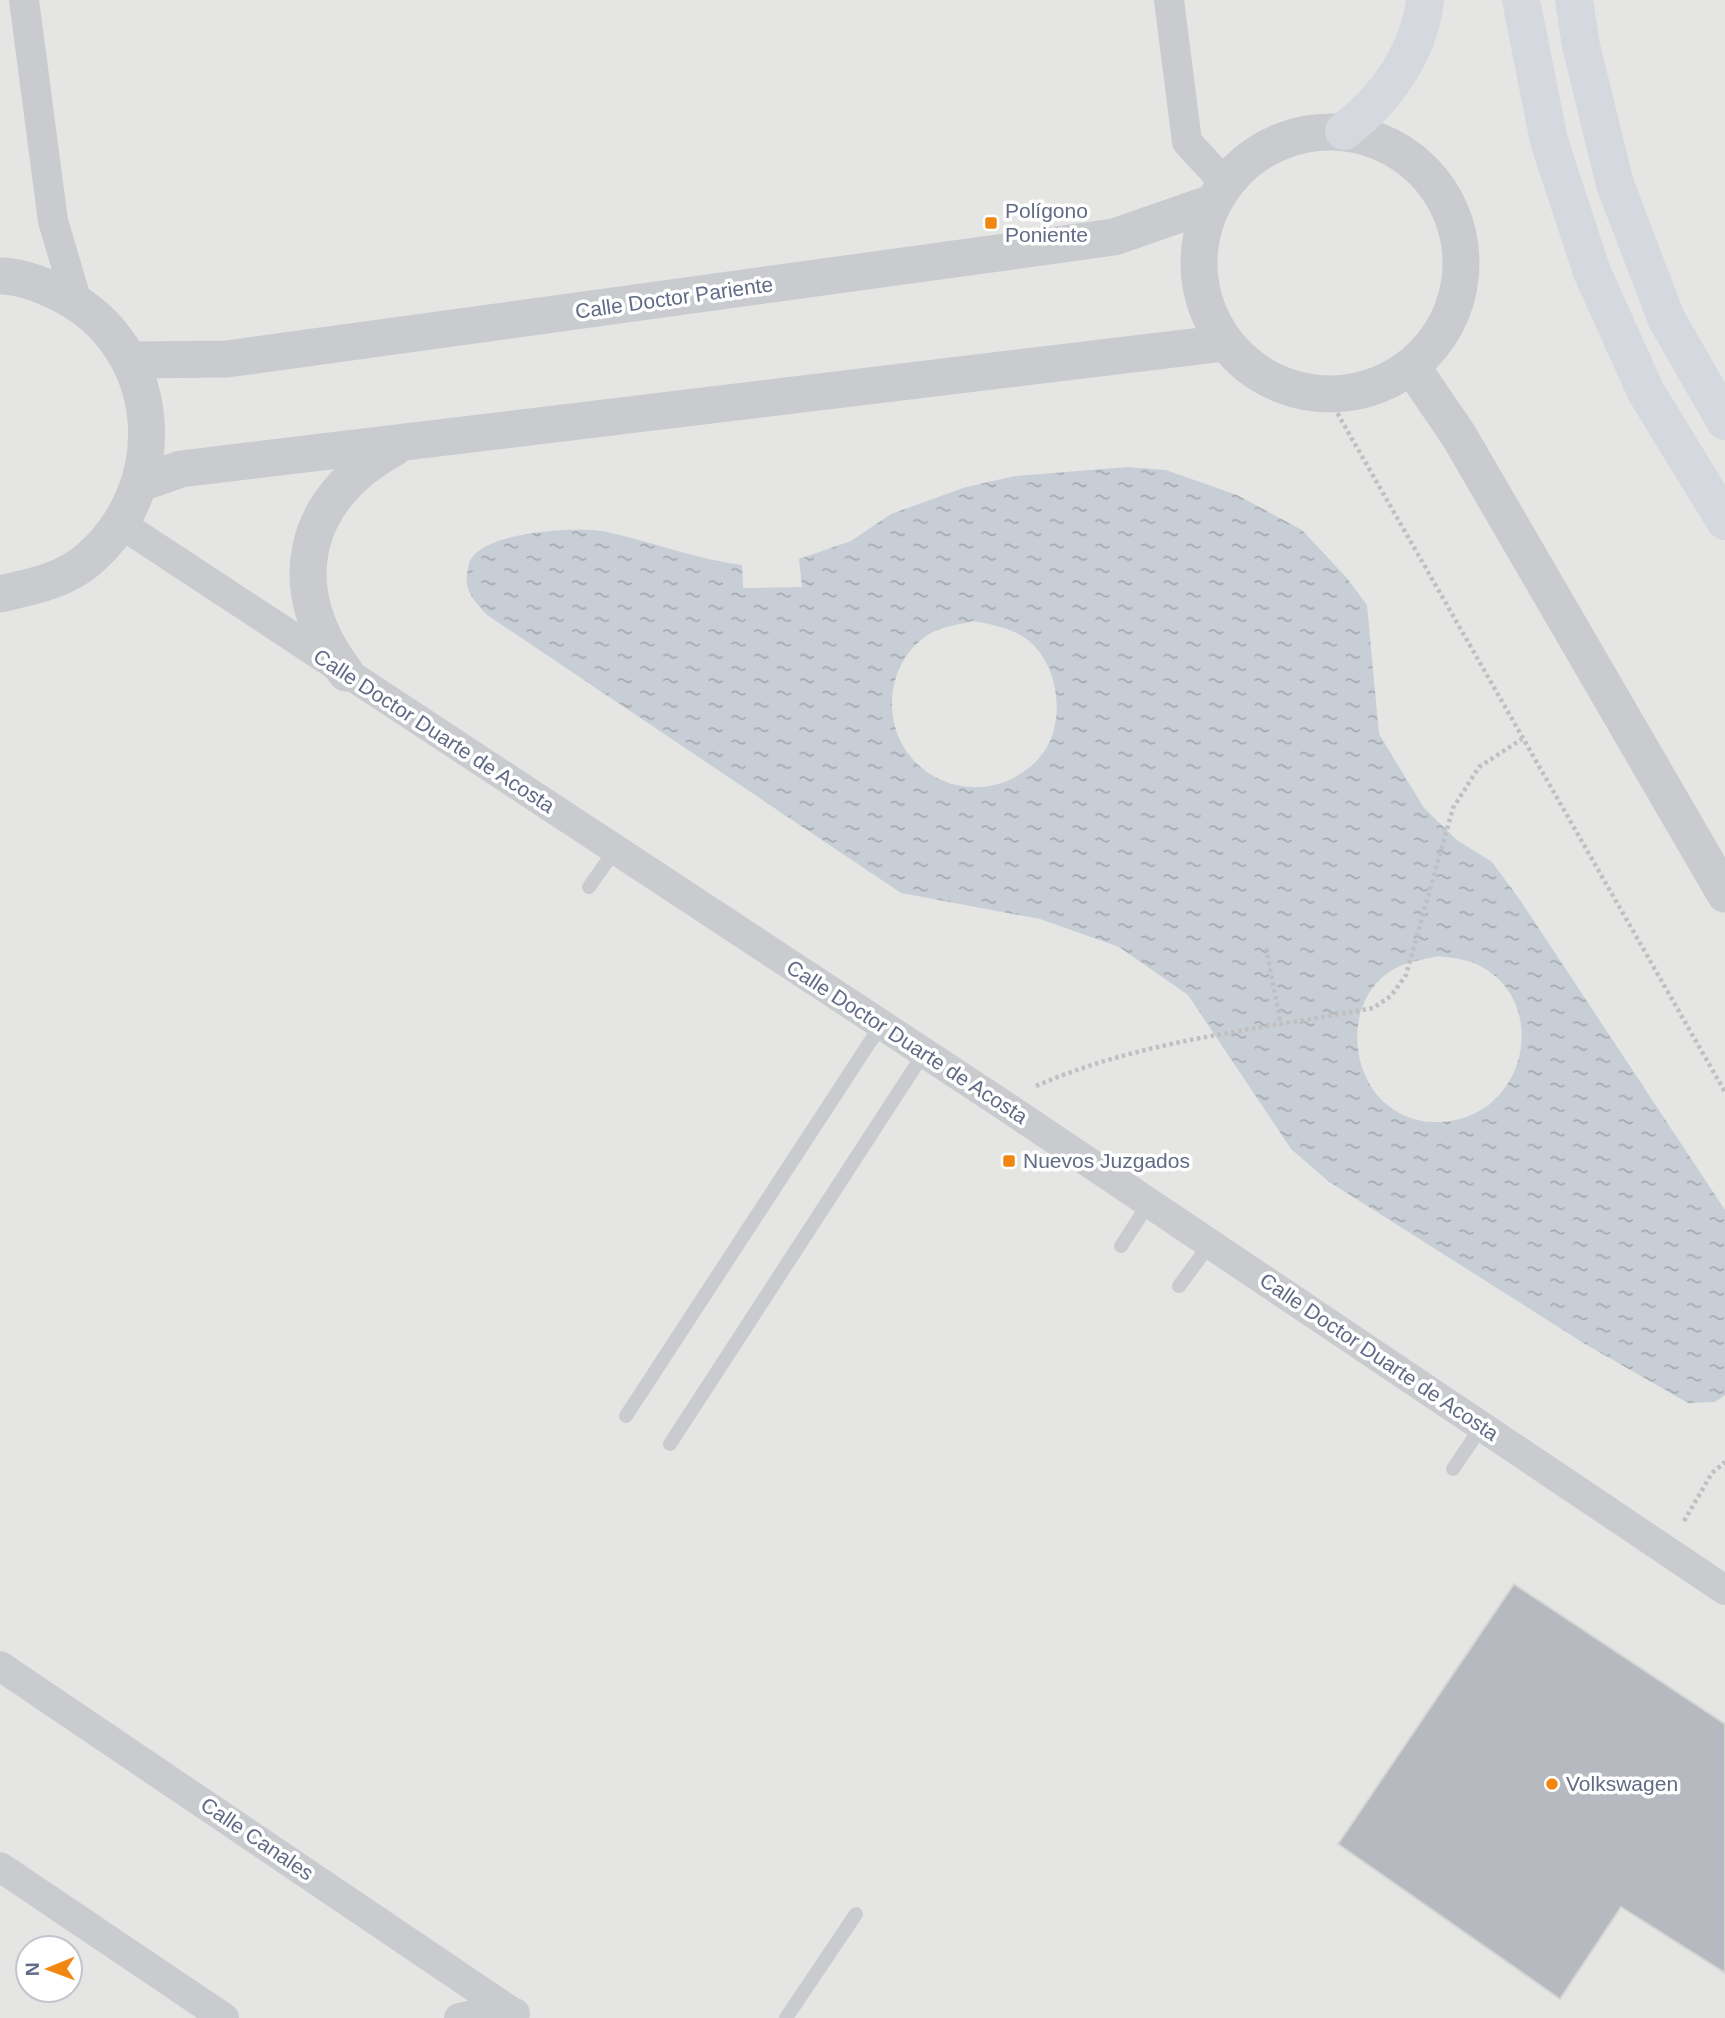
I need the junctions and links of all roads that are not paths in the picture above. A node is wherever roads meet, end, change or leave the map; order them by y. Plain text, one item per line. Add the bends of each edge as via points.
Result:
1 (24, 0) edge
2 (1169, 0) edge
3 (1425, 0) edge
4 (1521, 0) edge
5 (1574, 0) edge
6 (1344, 131) junction
7 (1219, 193) junction
8 (0, 276) edge
9 (77, 302) junction
10 (1225, 343) junction
11 (130, 360) junction
12 (1412, 367) junction
13 (1725, 421) edge
14 (404, 442) junction
15 (141, 483) junction
16 (1725, 521) edge
17 (121, 524) junction
18 (0, 594) edge
19 (346, 673) junction
20 (615, 850) junction
21 (589, 887) dead end
22 (1725, 894) edge
23 (881, 1025) junction
24 (924, 1053) junction
25 (1149, 1203) junction
26 (1210, 1244) junction
27 (1121, 1246) dead end
28 (1179, 1286) dead end
29 (626, 1416) dead end
30 (1482, 1426) junction
31 (670, 1444) dead end
32 (1452, 1469) dead end
33 (1725, 1590) edge
34 (0, 1666) edge
35 (0, 1867) edge
36 (856, 1914) dead end
37 (521, 2015) edge
38 (223, 2018) edge
39 (459, 2018) edge
40 (786, 2018) edge

1 - 9 street via 53,221
2 - 7 street via 1187,142
3 - 6 highway via 1403,67 1371,111
4 - 16 highway via 1549,141 1591,272 1646,392
5 - 13 highway via 1615,184 1666,318
6 - 7 street via 1310,132 1278,142 1249,159
6 - 12 street via 1387,143 1423,169 1448,205 1461,248 1459,293 1441,334
7 - 10 street via 1200,238 1199,275 1207,311
7 - 11 street, Calle Doctor Pariente via 1114,237 227,359
8 - 9 street via 43,285
9 - 11 street via 107,328
10 - 12 street via 1253,371 1288,389 1327,396 1357,393
10 - 14 street
11 - 15 street via 144,399 148,441
12 - 22 street via 1459,436
14 - 15 street via 181,469
14 - 19 street via 373,458 328,503 308,558 314,617 326,647
15 - 17 street
17 - 18 street via 88,561 46,584
17 - 19 street, Calle Doctor Duarte de Acosta
19 - 20 street, Calle Doctor Duarte de Acosta
20 - 21 lane
20 - 23 street, Calle Doctor Duarte de Acosta
23 - 24 street, Calle Doctor Duarte de Acosta
23 - 29 lane
24 - 25 street, Calle Doctor Duarte de Acosta
24 - 31 lane
25 - 26 street, Calle Doctor Duarte de Acosta
25 - 27 lane
26 - 28 lane
26 - 30 street, Calle Doctor Duarte de Acosta
30 - 32 lane
30 - 33 street, Calle Doctor Duarte de Acosta
34 - 37 street, Calle Canales
35 - 38 street
36 - 40 lane
37 - 39 street via 494,2010

